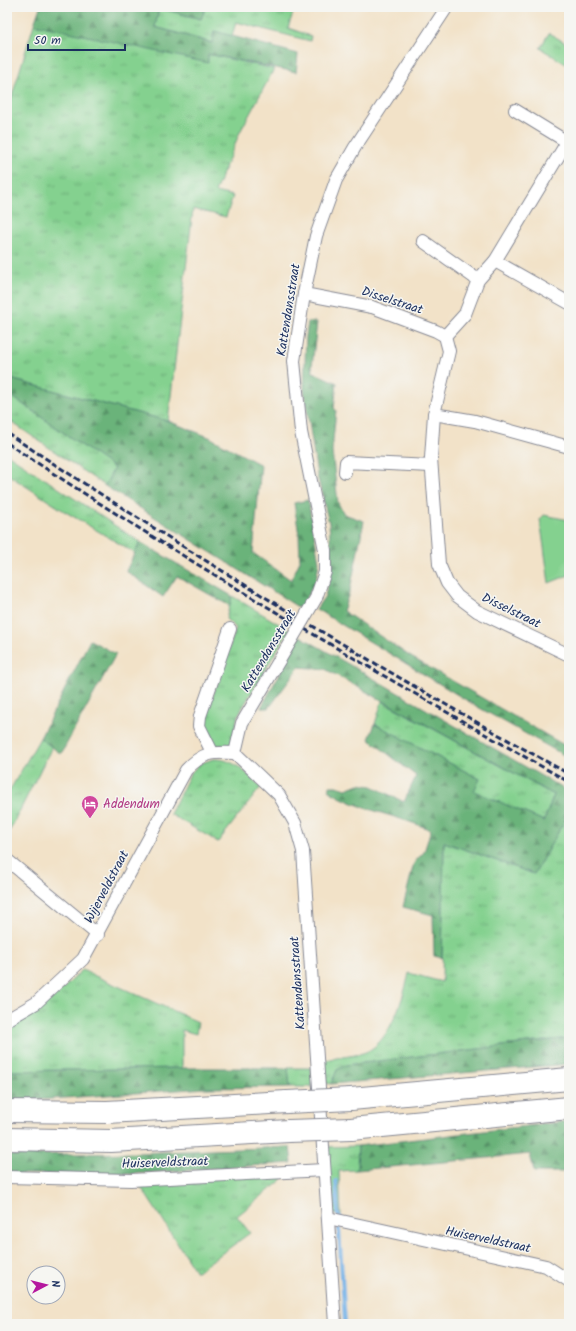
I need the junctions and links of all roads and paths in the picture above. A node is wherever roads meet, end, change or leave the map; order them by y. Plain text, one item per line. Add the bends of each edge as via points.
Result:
1 (447, 7) edge
2 (514, 110) dead end
3 (568, 143) edge
4 (423, 241) dead end
5 (495, 260) junction
6 (478, 280) junction
7 (304, 294) junction
8 (569, 303) edge
9 (445, 336) junction
10 (434, 414) junction
11 (569, 447) edge
12 (431, 466) junction
13 (345, 472) dead end
14 (230, 628) dead end
15 (569, 655) edge
16 (212, 752) junction
17 (235, 753) junction
18 (7, 860) edge
19 (98, 935) junction
20 (7, 1020) edge
21 (569, 1079) edge
22 (569, 1108) edge
23 (7, 1111) edge
24 (7, 1139) edge
25 (324, 1170) junction
26 (7, 1177) edge
27 (328, 1218) junction
28 (569, 1281) edge
29 (335, 1324) edge

1 - 7 street, Kattendansstraat via 336,180 316,236
2 - 3 street
3 - 5 street
4 - 6 street
5 - 6 street
5 - 8 street
6 - 9 street via 465,314
7 - 9 street, Disselstraat via 372,307
7 - 17 street, Kattendansstraat, bridge via 294,361 301,432 325,550 326,572 316,598 242,723
9 - 10 street, Disselstraat via 449,351
10 - 11 street via 475,421
10 - 12 street, Disselstraat
12 - 13 street via 346,462
12 - 15 street, Disselstraat via 439,564 447,583 457,596 476,611
14 - 16 street via 200,716 199,726
16 - 17 street, Wijerveldstraat
16 - 19 street, Wijerveldstraat via 194,761 186,770
17 - 25 street, Kattendansstraat via 279,795 296,823 303,851
18 - 19 street
19 - 20 street, Wijerveldstraat via 83,959 66,977 36,1003
21 - 23 highway, bridge via 350,1099 107,1112
22 - 24 highway, bridge via 351,1129 111,1141
25 - 26 street, Huiserveldstraat via 131,1180
25 - 27 street, Kattendansstraat
27 - 28 street, Huiserveldstraat via 546,1266
27 - 29 street, Kattendansstraat

